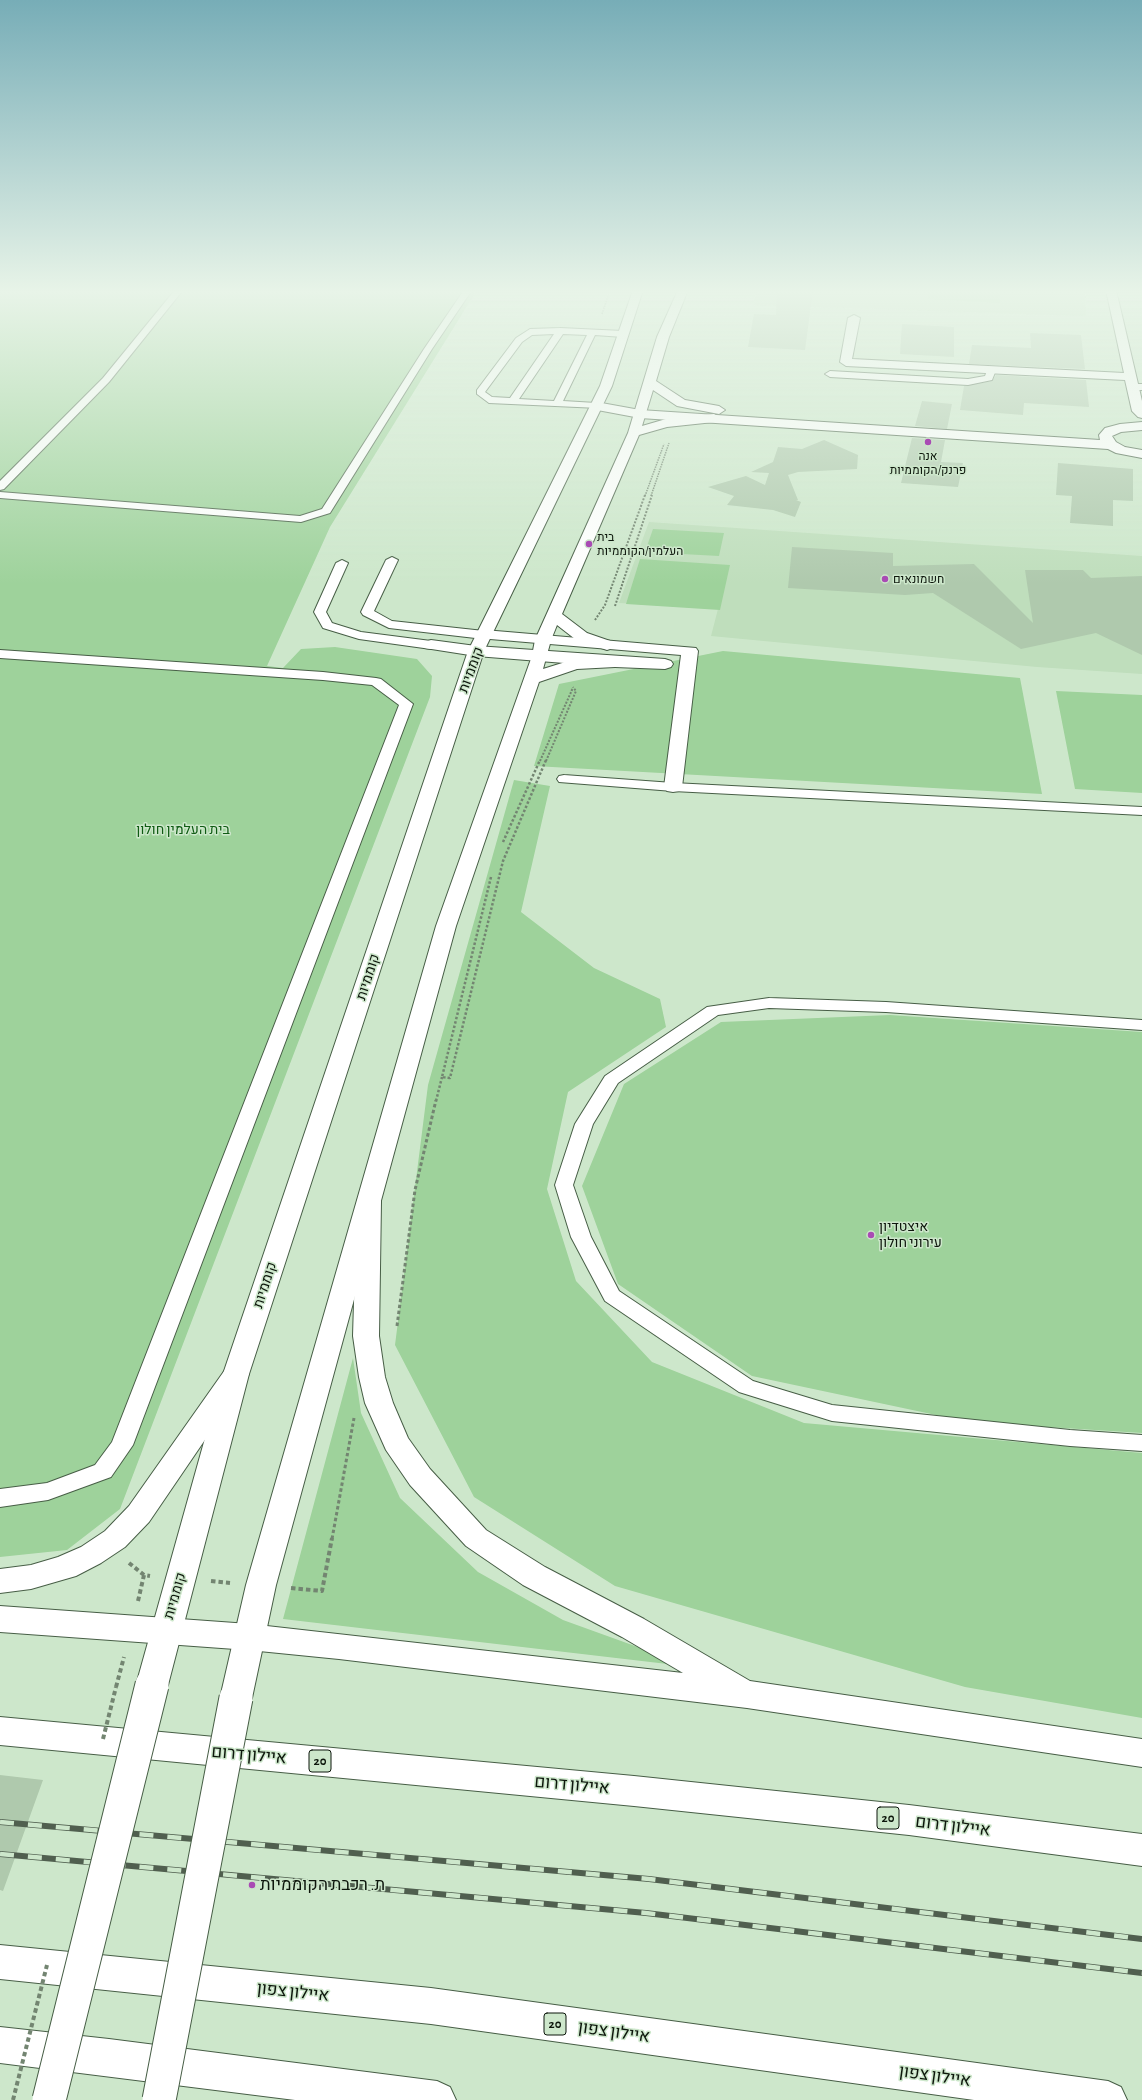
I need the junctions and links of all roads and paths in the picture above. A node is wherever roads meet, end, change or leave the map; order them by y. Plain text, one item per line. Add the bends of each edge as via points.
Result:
1 (98, 388) edge
2 (403, 388) edge
3 (483, 388) edge
4 (522, 388) edge
5 (565, 388) edge
6 (605, 388) edge
7 (648, 388) edge
8 (658, 388) edge
9 (1136, 388) edge
10 (513, 401) junction
11 (557, 404) junction
12 (596, 406) junction
13 (641, 409) junction
14 (1140, 412) edge
15 (717, 414) junction
16 (671, 422) junction
17 (1137, 426) edge
18 (634, 433) junction
19 (1108, 440) junction
20 (1142, 454) edge
21 (0, 486) edge
22 (0, 495) edge
23 (392, 560) dead end
24 (342, 563) dead end
25 (615, 606) dead end
26 (554, 615) junction
27 (592, 625) dead end
28 (480, 643) junction
29 (431, 645) joint
30 (607, 646) junction
31 (0, 654) edge
32 (690, 658) junction
33 (549, 659) junction
34 (615, 662) junction
35 (564, 779) dead end
36 (673, 787) junction
37 (1142, 811) edge
38 (502, 845) dead end
39 (492, 874) dead end
40 (1142, 1025) edge
41 (442, 1077) junction
42 (369, 1201) junction
43 (396, 1329) dead end
44 (236, 1374) junction
45 (1142, 1443) edge
46 (0, 1498) edge
47 (0, 1581) edge
48 (0, 1619) edge
49 (165, 1631) junction
50 (249, 1637) junction
51 (116, 1687) dead end
52 (746, 1694) junction
53 (0, 1731) edge
54 (101, 1747) dead end
55 (1142, 1753) edge
56 (1142, 1850) edge
57 (49, 1956) dead end
58 (0, 1962) edge
59 (0, 2045) edge
60 (13, 2100) edge
61 (49, 2100) edge
62 (159, 2100) edge
63 (437, 2100) edge
64 (1108, 2100) edge

1 - 21 lane
2 - 22 lane via 326,511 301,519
3 - 10 lane via 480,392 489,400
4 - 10 lane
5 - 11 lane
6 - 12 main road, קוממיות
7 - 13 main road
8 - 15 main road via 681,403
9 - 14 main road
10 - 11 lane
11 - 12 lane
12 - 13 main road
12 - 28 main road, קוממיות
13 - 15 main road
13 - 18 main road
14 - 17 main road
15 - 16 main road
15 - 19 main road
16 - 18 main road
16 - 25 path via 670,442
16 - 27 path via 605,605
17 - 19 main road via 1110,431
18 - 26 main road
19 - 20 main road via 1121,450
23 - 28 lane via 367,612 389,624
24 - 29 lane via 320,612 327,625 359,635
26 - 30 main road via 581,636
26 - 33 main road
28 - 29 main road
28 - 33 main road
28 - 44 main road, קוממיות
30 - 32 main road
30 - 33 main road
31 - 46 lane via 323,676 376,682 406,704 122,1445 103,1471 48,1491
32 - 34 main road
32 - 36 main road
33 - 34 main road
33 - 34 main road via 575,664
33 - 38 path via 572,690
33 - 41 path via 576,691 503,861 450,1078
33 - 42 main road via 532,679 446,926
35 - 36 lane
36 - 37 lane
39 - 41 path
40 - 45 lane via 886,1007 769,1003 713,1011 611,1080 584,1124 564,1185 581,1237 612,1296 746,1387 832,1413
41 - 43 path via 414,1190
42 - 50 main road via 261,1585
42 - 52 main road via 366,1336 372,1377 378,1403 396,1443 420,1477 476,1538 534,1576 633,1628
44 - 47 main road via 139,1514 115,1539 66,1567
44 - 49 main road, קוממיות
48 - 49 main road
49 - 50 main road
49 - 61 main road, קוממיות, bridge
50 - 52 main road
50 - 62 main road, bridge
51 - 54 path, bridge
52 - 55 main road
53 - 56 main road, איילון דרום / 20 via 642,1792 917,1821
57 - 60 path, bridge
58 - 64 main road, איילון צפון / 20 via 431,2006
59 - 63 main road

